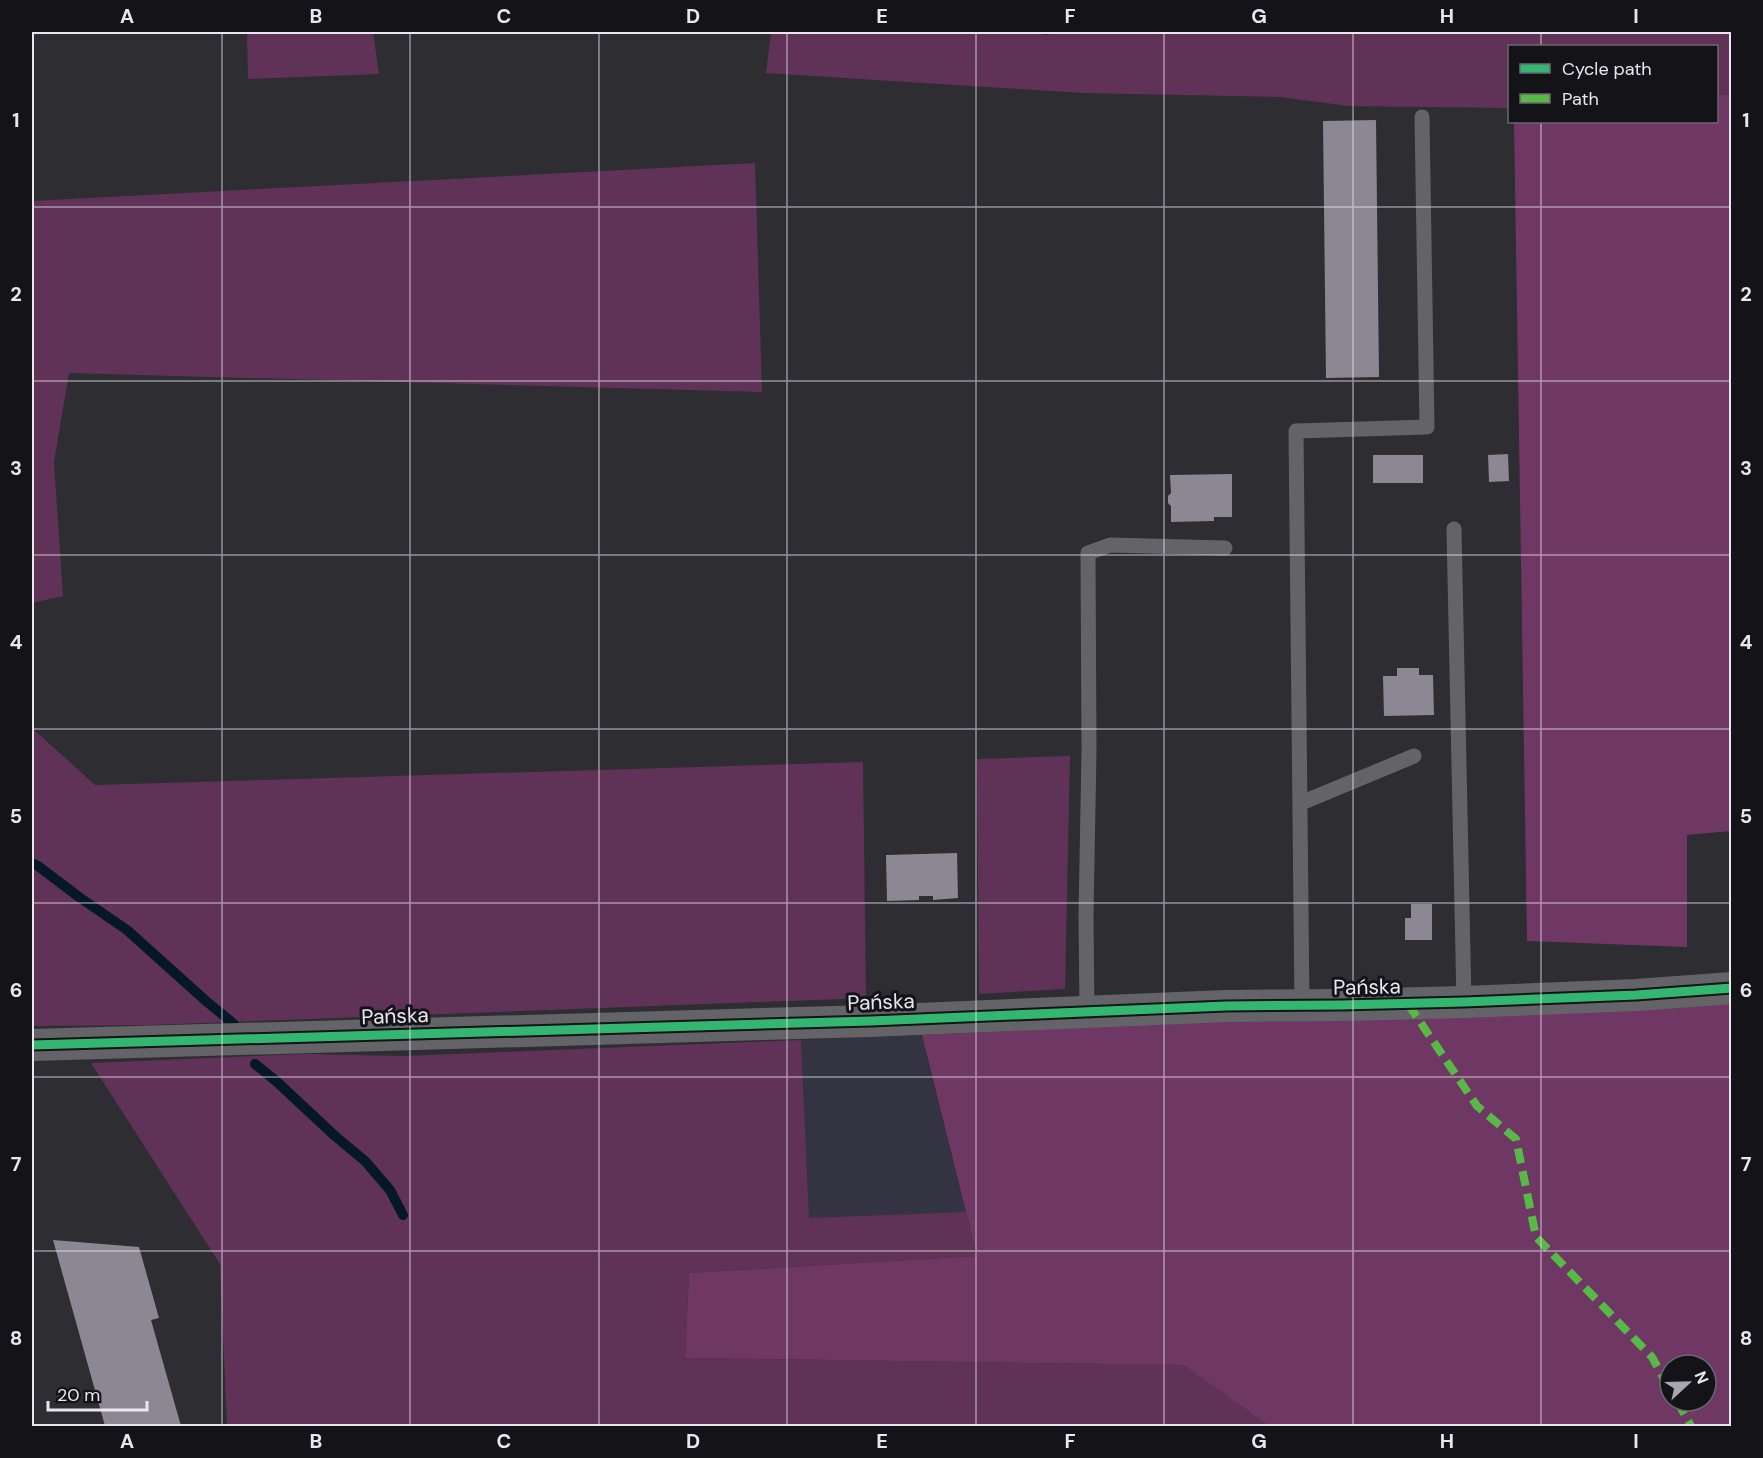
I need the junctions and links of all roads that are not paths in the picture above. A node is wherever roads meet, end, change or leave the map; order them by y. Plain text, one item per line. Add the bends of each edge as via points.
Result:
1 (1422, 117) dead end
2 (1454, 529) dead end
3 (1225, 548) dead end
4 (1414, 756) dead end
5 (1301, 803) junction
6 (1731, 988) edge
7 (1464, 1002) junction
8 (1302, 1005) junction
9 (1087, 1012) junction
10 (32, 1045) edge

1 - 5 lane via 1427,427 1296,431
2 - 7 lane
3 - 9 lane via 1110,545 1088,553
4 - 5 lane
5 - 8 lane
6 - 7 street, Pańska
7 - 8 street, Pańska
8 - 9 street, Pańska
9 - 10 street, Pańska

